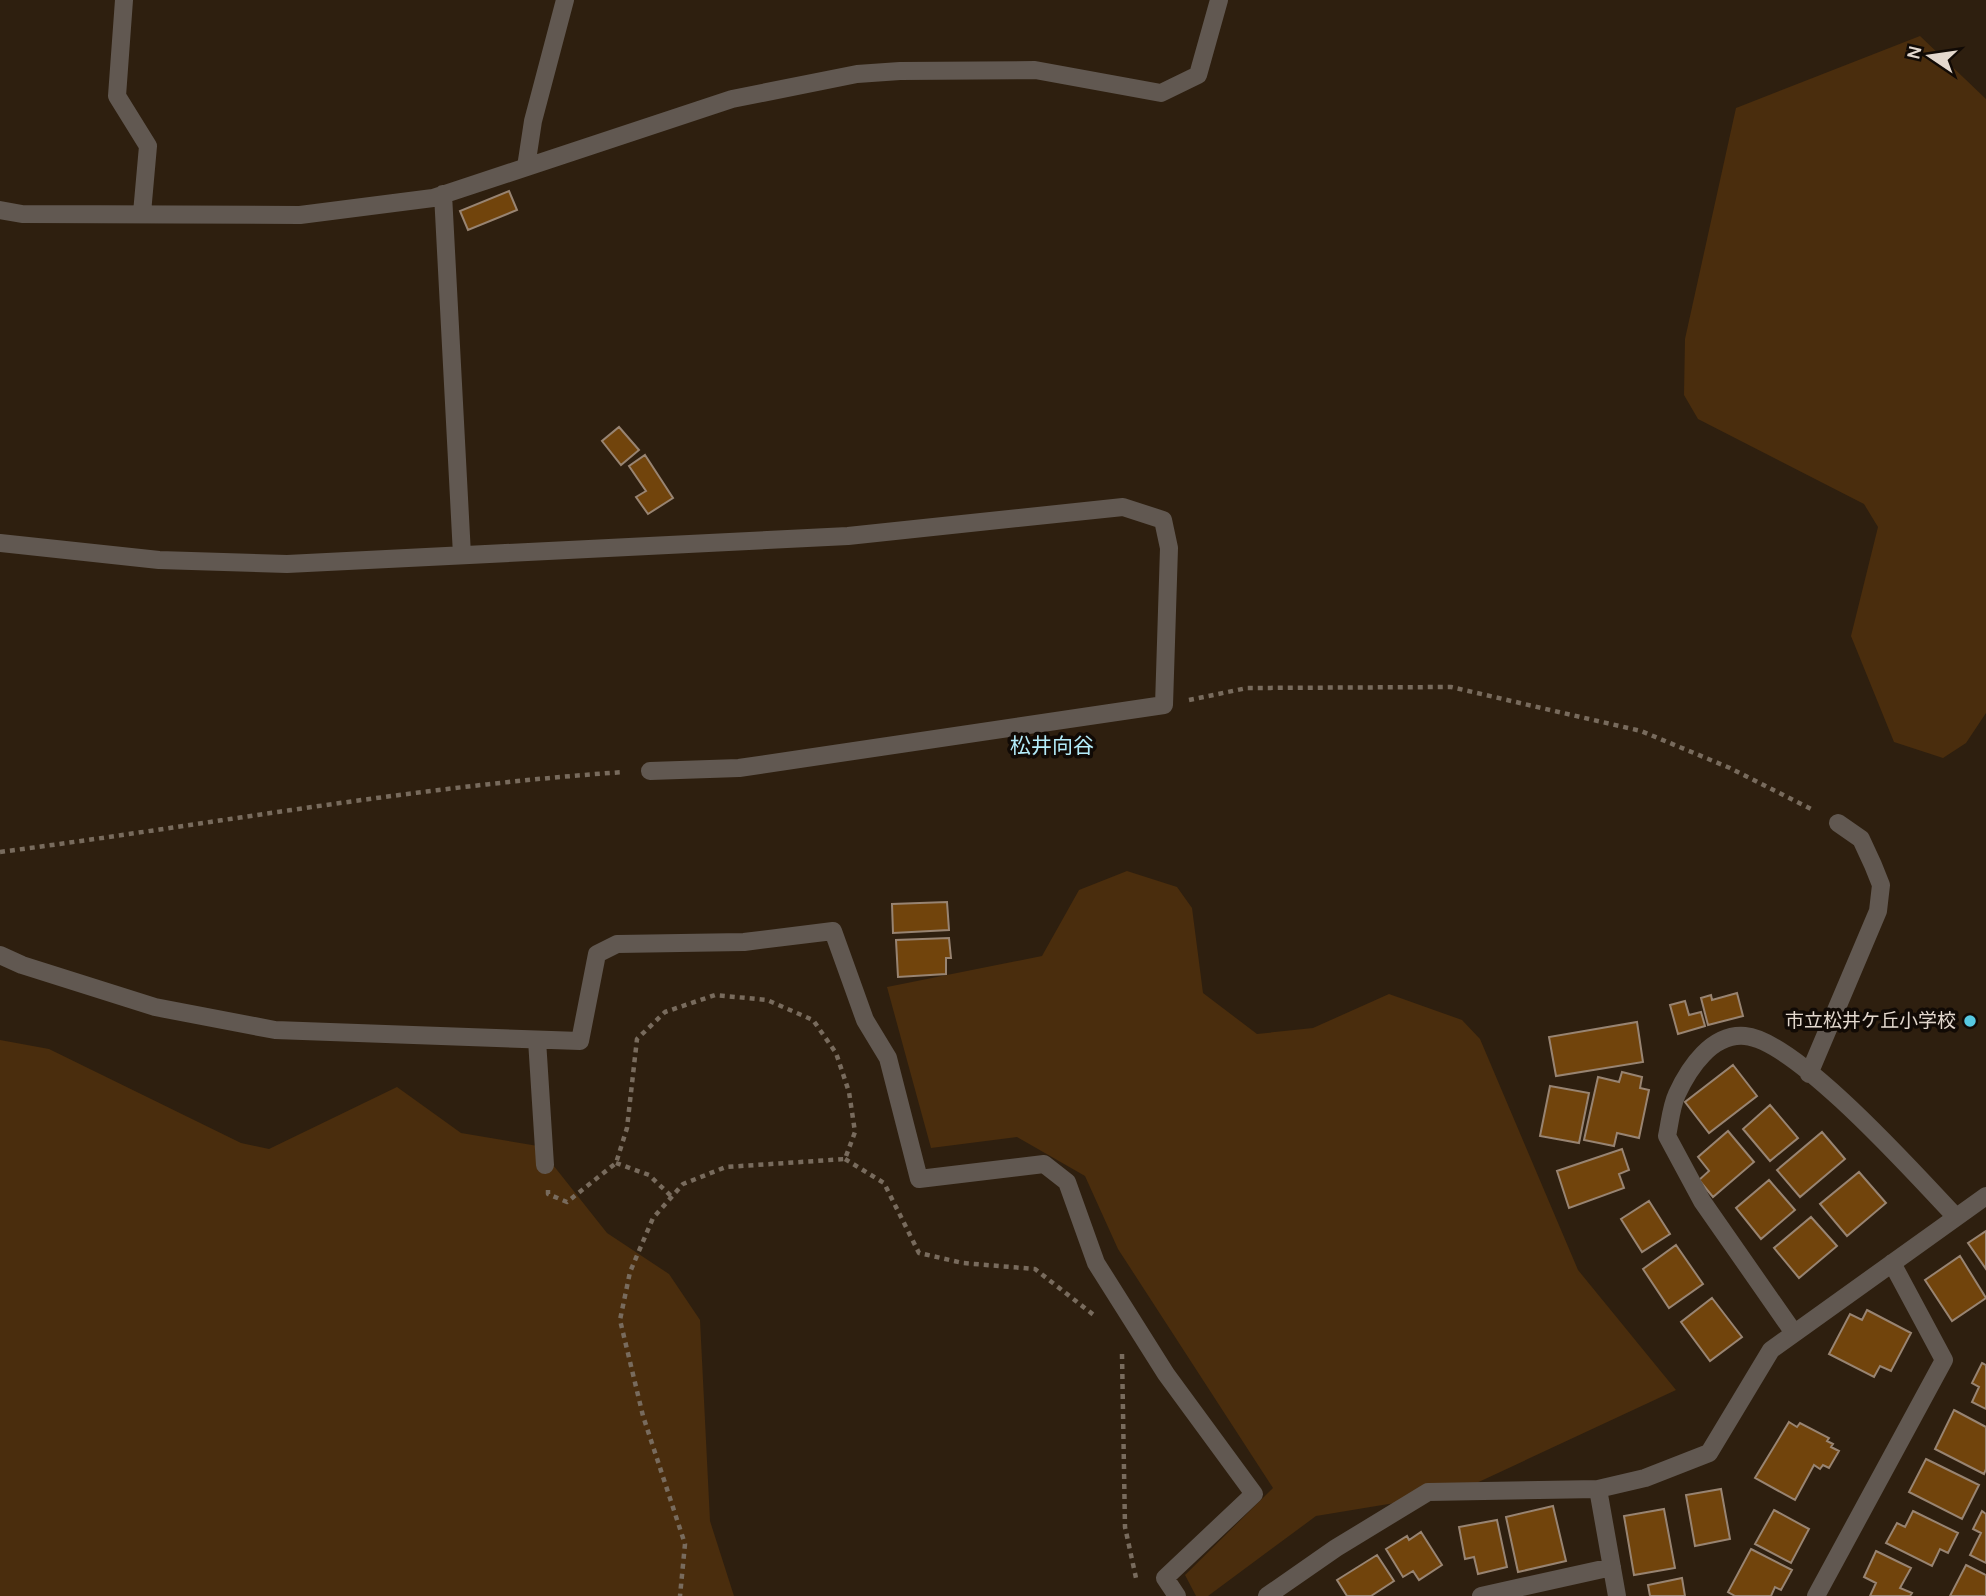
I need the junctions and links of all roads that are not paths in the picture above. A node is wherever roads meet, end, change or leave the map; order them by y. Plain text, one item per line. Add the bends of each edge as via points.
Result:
1 (124, 0) edge
2 (565, 0) edge
3 (1219, 0) edge
4 (526, 167) junction
5 (443, 194) junction
6 (0, 210) edge
7 (142, 213) junction
8 (0, 542) edge
9 (462, 555) junction
10 (650, 771) road end
11 (1838, 823) road end
12 (0, 954) edge
13 (537, 1040) junction
14 (1810, 1074) junction
15 (545, 1165) road end
16 (1986, 1196) edge
17 (1956, 1217) junction
18 (1892, 1263) junction
19 (1794, 1333) junction
20 (1598, 1489) junction
21 (1612, 1567) junction
22 (1177, 1596) edge
23 (1267, 1596) edge
24 (1481, 1596) edge
25 (1617, 1596) edge
26 (1816, 1596) edge

1 - 7 street via 117,96 148,146
2 - 4 street via 533,121
3 - 4 street via 1198,75 1161,93 1035,71 857,74 732,99
4 - 5 street
5 - 7 street via 300,215
5 - 9 street
6 - 7 street via 22,214
8 - 9 street via 159,560 287,564
9 - 10 street via 848,536 1123,507 1163,520 1169,548 1164,705 739,768
11 - 14 street via 1861,839 1881,886 1878,911
12 - 13 street via 155,1007 275,1030
13 - 15 street
13 - 22 street via 580,1041 597,954 617,944 744,942 833,931 865,1020 888,1058 919,1180 1044,1164 1067,1182 1096,1264 1166,1374 1254,1494 1165,1578
14 - 17 street
14 - 19 street via 1765,1040 1742,1035 1712,1044 1676,1096 1667,1136 1702,1201
16 - 17 street
17 - 18 street
18 - 19 street
18 - 26 street via 1944,1360
19 - 20 street via 1771,1350 1709,1453 1645,1478
20 - 21 street
20 - 23 street via 1428,1492
21 - 24 street
21 - 25 street

